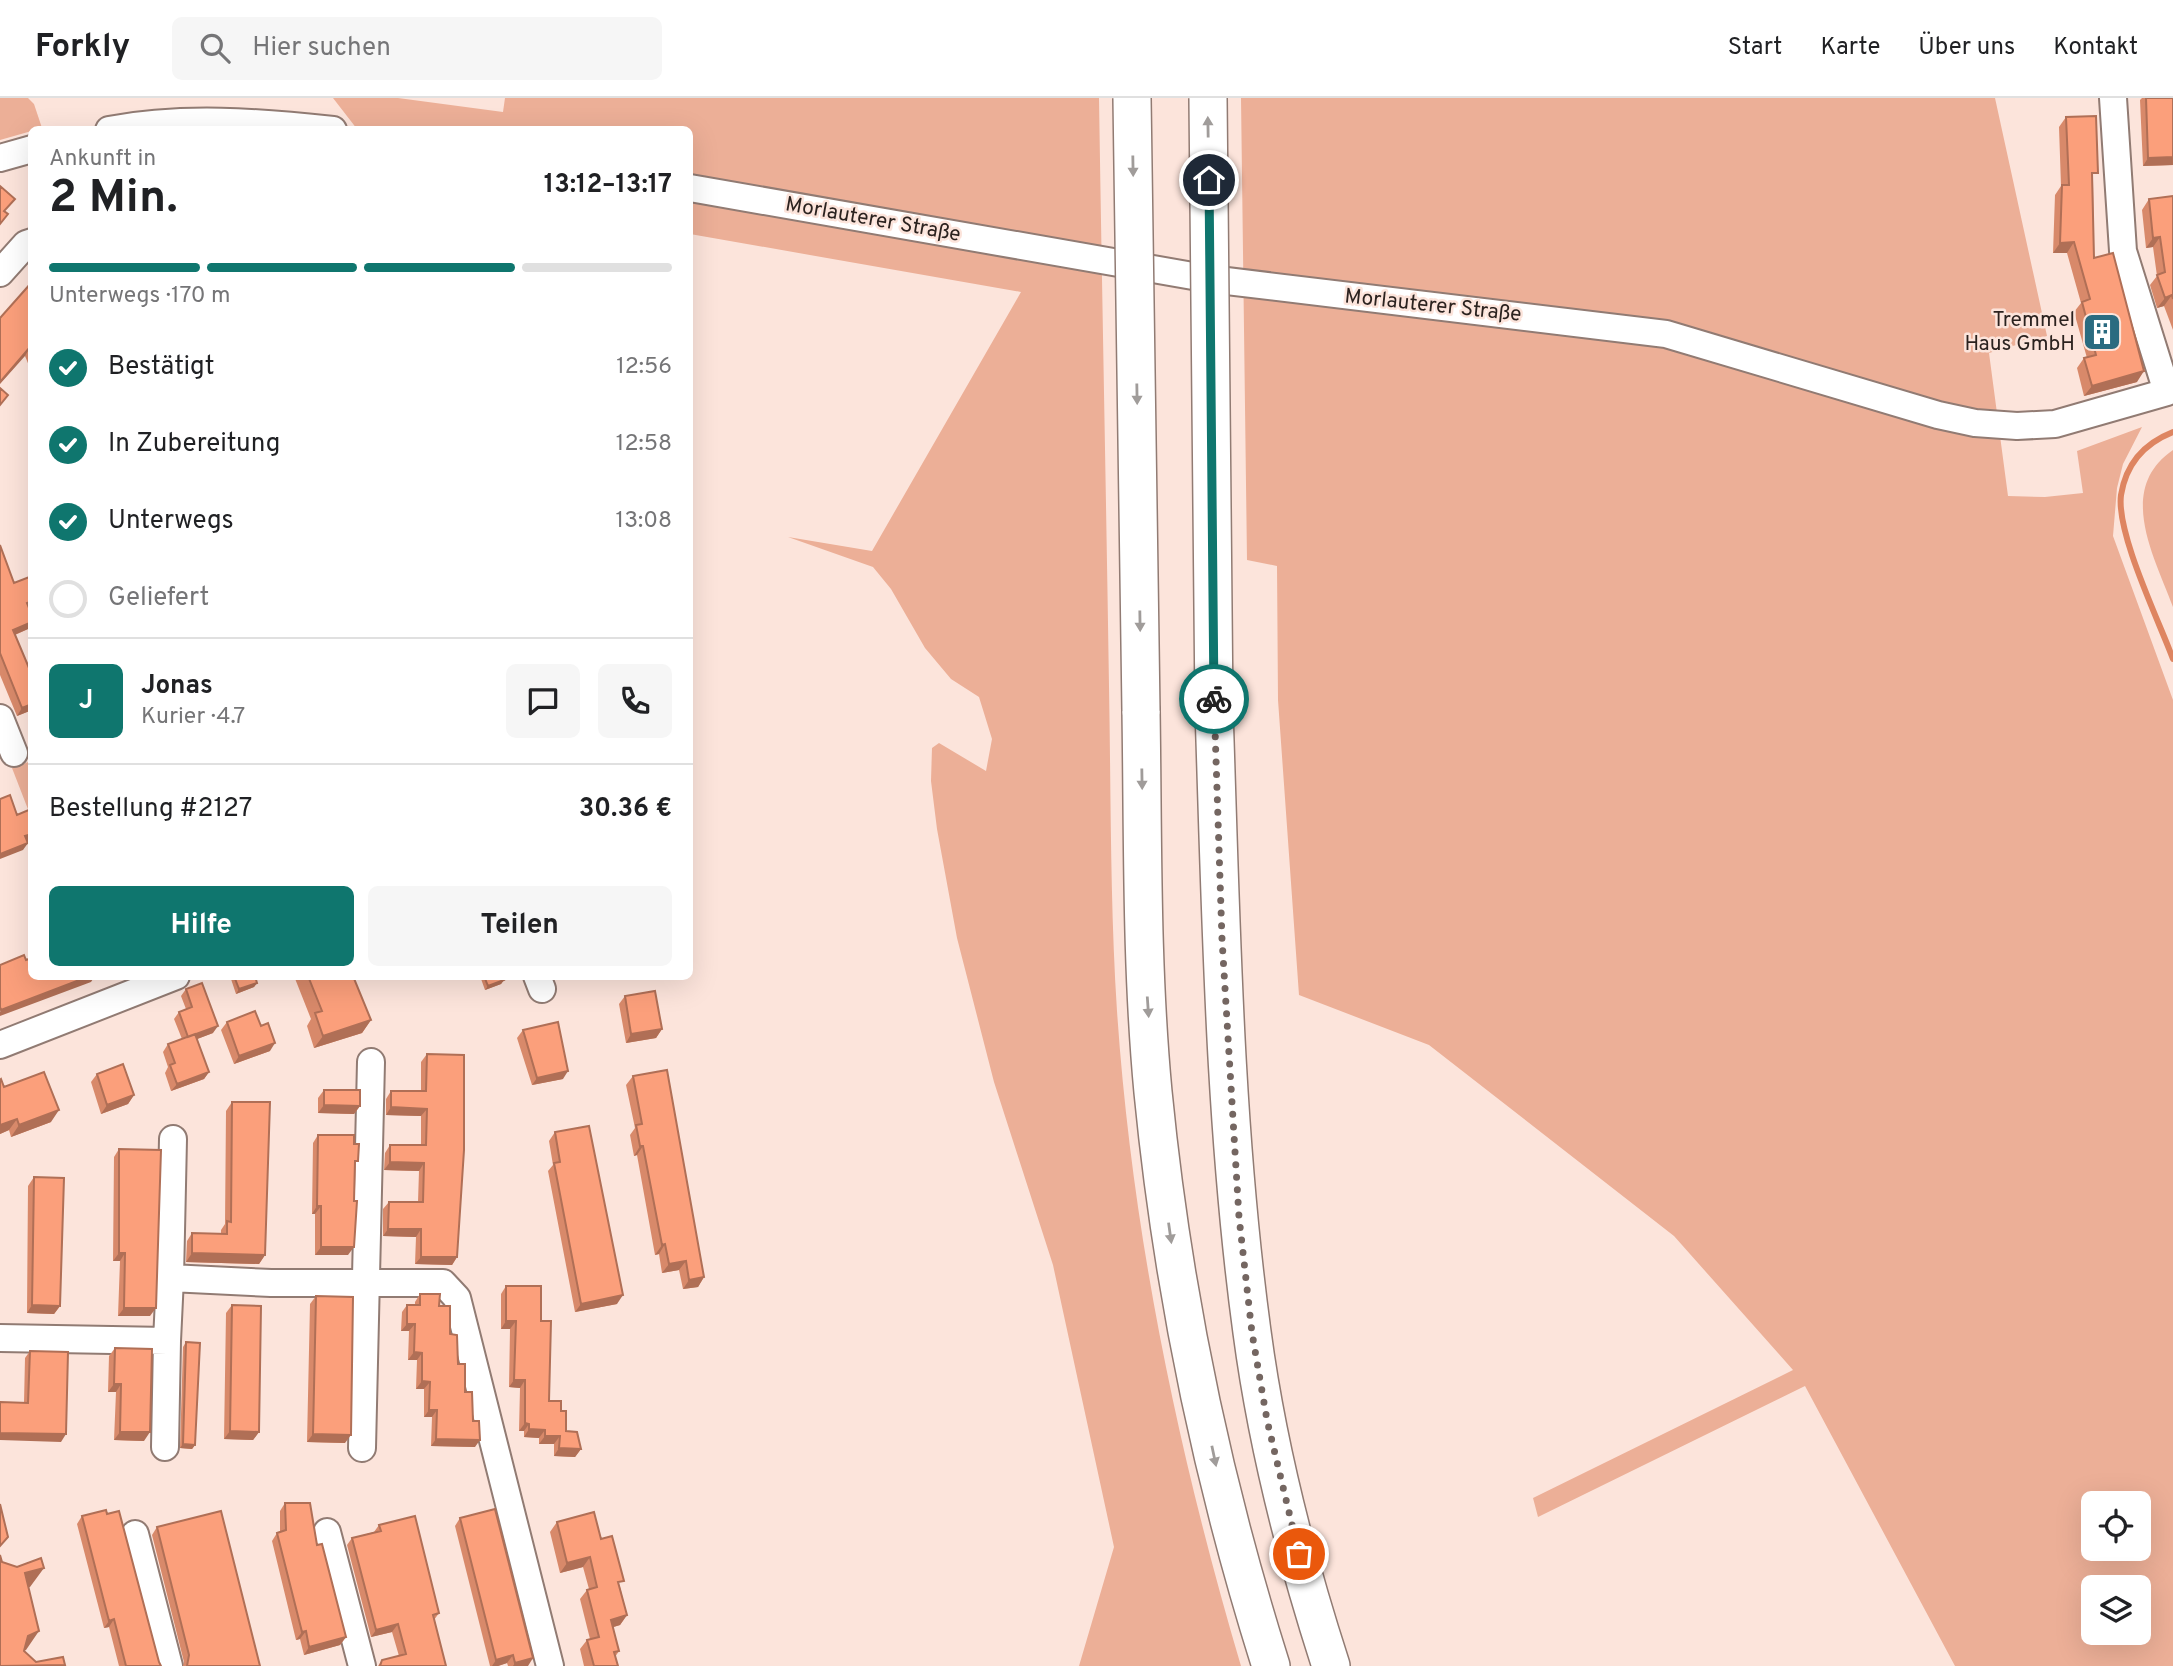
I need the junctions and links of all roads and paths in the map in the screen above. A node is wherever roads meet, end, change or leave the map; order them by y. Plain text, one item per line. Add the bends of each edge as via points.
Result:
1 (1132, 98) edge
2 (1208, 98) edge
3 (2113, 98) edge
4 (135, 126) edge
5 (277, 126) edge
6 (28, 150) edge
7 (0, 158) edge
8 (693, 189) edge
9 (28, 244) edge
10 (0, 273) edge
11 (0, 718) edge
12 (15, 752) edge
13 (166, 980) edge
14 (0, 1045) edge
15 (371, 1062) dead end
16 (173, 1139) dead end
17 (170, 1278) junction
18 (366, 1283) junction
19 (0, 1338) edge
20 (167, 1340) junction
21 (165, 1447) dead end
22 (362, 1448) dead end
23 (327, 1532) dead end
24 (135, 1534) dead end
25 (169, 1666) edge
26 (362, 1666) edge
27 (550, 1666) edge
28 (1271, 1666) edge
29 (1331, 1666) edge

1 -> 28 highway, bridge via 1144,949 1153,1088 1186,1324 1221,1485
29 -> 2 highway, bridge via 1287,1509 1252,1333 1229,1083 1214,709
3 - 8 street, Morlauterer Straße via 2123,251 2167,392 2055,424 1975,423 1666,334 1210,279
4 - 5 street via 167,121
6 - 7 street
9 - 10 street
11 - 12 street
13 - 14 street
15 - 18 street
16 - 17 street
17 - 18 street
17 - 20 street
18 - 22 street
18 - 27 street via 443,1283 457,1298
19 - 20 street
20 - 21 street
23 - 26 street
24 - 25 street

